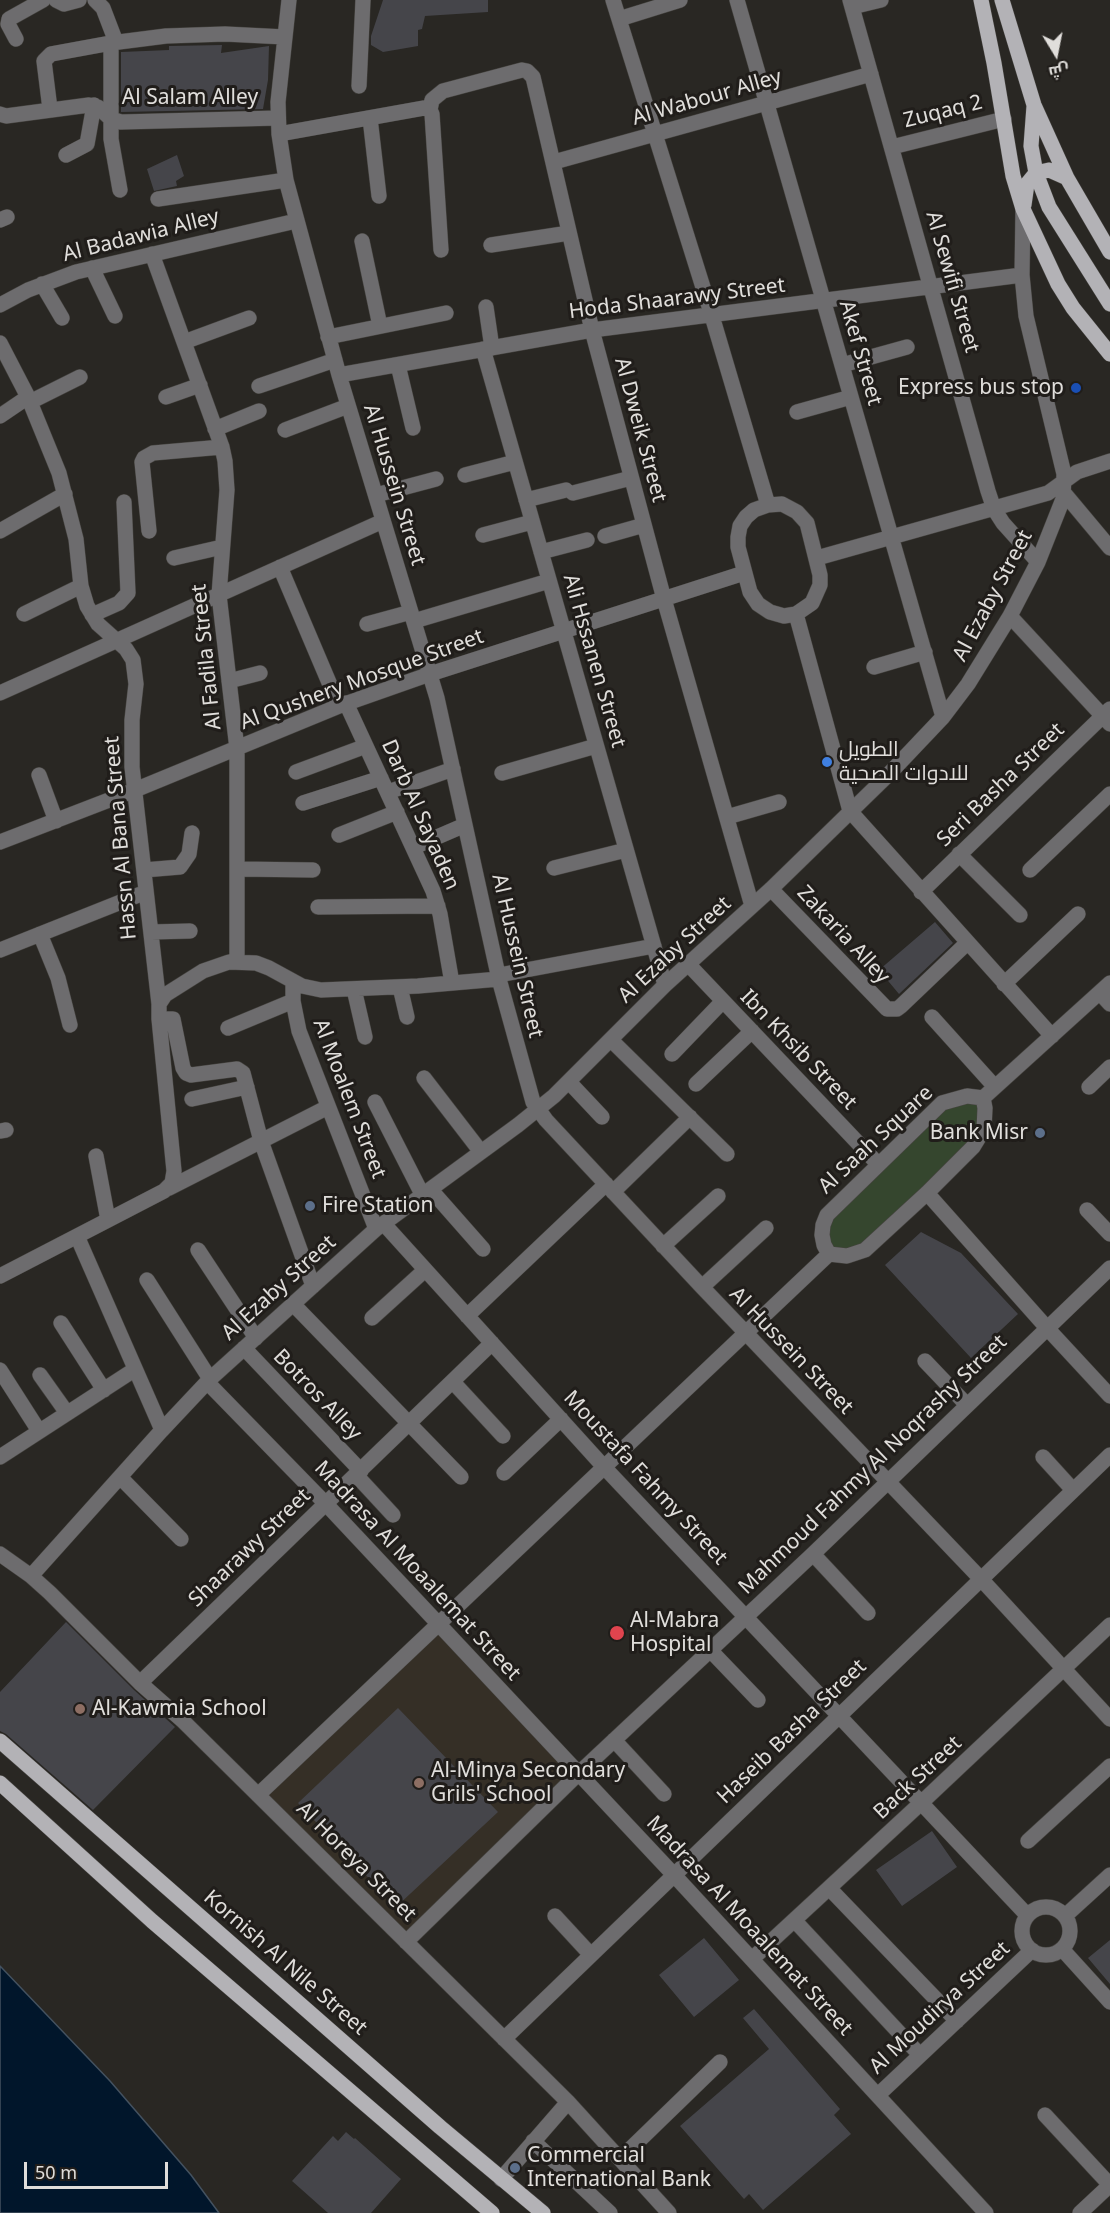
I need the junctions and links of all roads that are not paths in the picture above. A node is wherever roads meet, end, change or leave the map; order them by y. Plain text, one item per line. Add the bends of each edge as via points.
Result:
1 (43, 0) edge
2 (56, 0) edge
3 (79, 0) edge
4 (95, 0) edge
5 (288, 0) edge
6 (363, 0) edge
7 (613, 0) edge
8 (680, 0) edge
9 (738, 0) edge
10 (881, 0) edge
11 (981, 0) edge
12 (1002, 0) edge
13 (851, 4) edge
14 (619, 19) junction
15 (285, 37) junction
16 (16, 39) dead end
17 (113, 43) junction
18 (871, 74) junction
19 (359, 86) dead end
20 (767, 103) junction
21 (94, 105) junction
22 (1034, 105) junction
23 (50, 109) junction
24 (430, 110) junction
25 (0, 114) edge
26 (370, 118) junction
27 (111, 119) junction
28 (1004, 119) junction
29 (278, 126) junction
30 (655, 135) junction
31 (892, 147) junction
32 (66, 155) dead end
33 (554, 162) junction
34 (1036, 173) junction
35 (1067, 178) junction
36 (286, 180) junction
37 (120, 190) dead end
38 (379, 196) dead end
39 (158, 199) dead end
40 (1023, 209) junction
41 (296, 221) junction
42 (569, 233) junction
43 (362, 241) dead end
44 (491, 245) dead end
45 (441, 250) dead end
46 (1110, 252) edge
47 (152, 254) junction
48 (92, 268) junction
49 (1022, 275) junction
50 (42, 284) junction
51 (932, 287) junction
52 (824, 301) junction
53 (1110, 304) edge
54 (0, 305) edge
55 (486, 307) dead end
56 (446, 313) dead end
57 (115, 316) dead end
58 (712, 316) junction
59 (62, 318) dead end
60 (249, 318) dead end
61 (380, 326) junction
62 (592, 330) junction
63 (328, 337) junction
64 (184, 342) junction
65 (0, 343) edge
66 (907, 347) dead end
67 (488, 349) junction
68 (1110, 354) edge
69 (398, 365) junction
70 (842, 365) junction
71 (337, 368) junction
72 (80, 377) dead end
73 (200, 385) junction
74 (260, 386) dead end
75 (166, 397) dead end
76 (851, 397) junction
77 (29, 400) junction
78 (348, 406) junction
79 (259, 411) dead end
80 (797, 412) dead end
81 (0, 416) edge
82 (412, 428) dead end
83 (215, 429) junction
84 (285, 430) dead end
85 (222, 447) junction
86 (1110, 461) edge
87 (515, 462) junction
88 (465, 475) dead end
89 (632, 478) junction
90 (436, 479) dead end
91 (1064, 487) junction
92 (65, 494) junction
93 (376, 495) junction
94 (526, 500) junction
95 (124, 502) dead end
96 (768, 505) junction
97 (994, 509) junction
98 (383, 521) junction
99 (532, 522) junction
100 (644, 525) junction
101 (0, 531) edge
102 (149, 531) dead end
103 (483, 535) dead end
104 (604, 536) dead end
105 (892, 538) junction
106 (587, 540) dead end
107 (222, 547) junction
108 (1110, 548) edge
109 (541, 552) junction
110 (174, 558) dead end
111 (817, 558) junction
112 (1038, 562) junction
113 (280, 567) junction
114 (744, 573) junction
115 (549, 581) junction
116 (81, 586) junction
117 (219, 595) junction
118 (664, 599) junction
119 (24, 614) dead end
120 (796, 614) junction
121 (92, 615) junction
122 (413, 616) junction
123 (1010, 616) junction
124 (367, 624) dead end
125 (563, 631) junction
126 (117, 640) junction
127 (924, 652) junction
128 (874, 667) dead end
129 (260, 673) dead end
130 (430, 674) junction
131 (229, 681) junction
132 (0, 693) edge
133 (343, 705) junction
134 (1108, 716) edge
135 (943, 717) junction
136 (366, 746) junction
137 (596, 746) junction
138 (237, 749) junction
139 (453, 769) junction
140 (296, 772) dead end
141 (502, 774) dead end
142 (39, 775) dead end
143 (381, 778) junction
144 (135, 790) junction
145 (388, 792) junction
146 (1110, 794) edge
147 (779, 802) dead end
148 (303, 803) dead end
149 (850, 811) junction
150 (397, 812) junction
151 (727, 817) junction
152 (56, 820) junction
153 (465, 825) junction
154 (192, 833) dead end
155 (339, 835) dead end
156 (0, 842) edge
157 (414, 847) junction
158 (627, 850) junction
159 (959, 854) junction
160 (237, 868) junction
161 (554, 868) dead end
162 (144, 870) junction
163 (313, 870) dead end
164 (1030, 870) dead end
165 (771, 889) junction
166 (146, 892) junction
167 (921, 892) junction
168 (438, 906) junction
169 (752, 906) junction
170 (318, 907) dead end
171 (1078, 914) dead end
172 (1020, 915) dead end
173 (190, 931) dead end
174 (151, 932) junction
175 (40, 934) junction
176 (967, 943) junction
177 (654, 946) junction
178 (0, 950) edge
179 (237, 961) junction
180 (688, 964) junction
181 (499, 977) junction
182 (293, 982) junction
183 (452, 983) junction
184 (1004, 984) junction
185 (665, 985) junction
186 (400, 987) junction
187 (354, 989) junction
188 (1107, 993) edge
189 (293, 1001) junction
190 (723, 1001) junction
191 (159, 1011) junction
192 (407, 1017) dead end
193 (932, 1017) dead end
194 (70, 1025) dead end
195 (228, 1028) dead end
196 (752, 1031) junction
197 (1052, 1036) junction
198 (365, 1037) dead end
199 (611, 1040) junction
200 (672, 1054) dead end
201 (1110, 1067) edge
202 (424, 1078) dead end
203 (569, 1082) junction
204 (696, 1084) dead end
205 (247, 1087) junction
206 (995, 1087) junction
207 (1089, 1087) dead end
208 (983, 1098) junction
209 (192, 1099) dead end
210 (375, 1102) dead end
211 (328, 1107) junction
212 (538, 1110) junction
213 (602, 1117) dead end
214 (690, 1117) junction
215 (261, 1141) junction
216 (481, 1152) junction
217 (727, 1154) dead end
218 (96, 1156) dead end
219 (878, 1164) junction
220 (169, 1188) junction
221 (610, 1188) junction
222 (427, 1192) junction
223 (927, 1193) junction
224 (718, 1196) dead end
225 (1087, 1210) dead end
226 (108, 1220) junction
227 (380, 1226) junction
228 (766, 1228) dead end
229 (1110, 1234) edge
230 (77, 1236) junction
231 (663, 1246) junction
232 (483, 1249) dead end
233 (198, 1250) dead end
234 (829, 1254) junction
235 (1110, 1268) edge
236 (425, 1270) junction
237 (0, 1276) edge
238 (147, 1280) dead end
239 (313, 1286) junction
240 (702, 1287) junction
241 (293, 1304) junction
242 (467, 1316) junction
243 (372, 1318) dead end
244 (61, 1323) dead end
245 (1047, 1328) junction
246 (745, 1334) junction
247 (256, 1338) junction
248 (492, 1343) junction
249 (244, 1348) junction
250 (925, 1361) dead end
251 (0, 1370) edge
252 (134, 1370) junction
253 (40, 1375) dead end
254 (208, 1381) junction
255 (453, 1382) junction
256 (104, 1390) junction
257 (1110, 1396) edge
258 (967, 1405) junction
259 (67, 1413) junction
260 (561, 1419) junction
261 (409, 1424) junction
262 (162, 1430) junction
263 (39, 1431) junction
264 (503, 1436) dead end
265 (1110, 1455) edge
266 (0, 1457) edge
267 (1043, 1457) dead end
268 (604, 1467) junction
269 (358, 1473) junction
270 (504, 1473) dead end
271 (120, 1477) junction
272 (460, 1478) dead end
273 (888, 1483) junction
274 (1073, 1490) junction
275 (326, 1504) junction
276 (393, 1515) dead end
277 (181, 1539) dead end
278 (0, 1554) edge
279 (813, 1554) junction
280 (31, 1576) junction
281 (981, 1579) junction
282 (868, 1613) dead end
283 (745, 1616) junction
284 (439, 1624) junction
285 (1110, 1625) edge
286 (710, 1650) junction
287 (1064, 1669) junction
288 (140, 1683) junction
289 (758, 1700) dead end
290 (839, 1715) junction
291 (1110, 1719) edge
292 (614, 1740) junction
293 (0, 1742) edge
294 (1110, 1766) edge
295 (579, 1773) junction
296 (0, 1783) edge
297 (664, 1794) dead end
298 (258, 1795) junction
299 (921, 1803) junction
300 (1028, 1841) dead end
301 (674, 1875) junction
302 (1110, 1875) edge
303 (829, 1888) junction
304 (1027, 1915) junction
305 (555, 1916) dead end
306 (1065, 1916) junction
307 (795, 1920) junction
308 (406, 1942) junction
309 (1062, 1949) junction
310 (1032, 1950) junction
311 (591, 1955) junction
312 (752, 1959) junction
313 (1110, 2002) edge
314 (957, 2021) junction
315 (504, 2039) junction
316 (920, 2055) junction
317 (720, 2062) dead end
318 (878, 2096) junction
319 (568, 2102) junction
320 (1045, 2115) dead end
321 (534, 2141) junction
322 (621, 2158) junction
323 (501, 2179) junction
324 (1110, 2185) edge
325 (492, 2213) edge
326 (543, 2213) edge
327 (610, 2213) edge
328 (669, 2213) edge
329 (986, 2213) edge
330 (1080, 2213) edge

1 - 16 street via 9,20
2 - 3 street via 64,4
4 - 17 street via 103,8
5 - 15 street, Al Hussein Street
6 - 19 street
7 - 14 street
8 - 14 street
9 - 20 street, Akef Street
10 - 13 street
11 - 28 main road
12 - 22 main road
13 - 18 street, Al Sewifi Street
14 - 30 street
15 - 17 street via 196,34
15 - 29 street, Al Hussein Street
17 - 23 street via 51,54 44,61
17 - 27 street
18 - 20 street, Al Wabour Alley
18 - 31 street, Al Sewifi Street
20 - 30 street, Al Wabour Alley
20 - 52 street, Akef Street
21 - 23 street, Al Salam Alley
21 - 27 street, Al Salam Alley
21 - 32 street via 87,144
22 - 34 main road via 1031,146
22 - 35 main road
23 - 25 street, Al Salam Alley
24 - 26 street, Al Salam Alley
24 - 33 street, Al Dweik Street via 432,100 443,91 527,71 533,77
24 - 45 street
26 - 29 street, Al Salam Alley
26 - 38 street
27 - 29 street, Al Salam Alley
27 - 37 street
28 - 31 street, Zuqaq 2
28 - 40 main road
29 - 36 street, Al Hussein Street
30 - 33 street, Al Wabour Alley
30 - 58 street
31 - 51 street, Al Sewifi Street
33 - 42 street, Al Dweik Street
34 - 35 main road via 1049,170
34 - 40 main road via 1028,184
34 - 53 main road via 1049,207
35 - 46 main road
36 - 39 street
36 - 41 street, Al Hussein Street
40 - 49 street
40 - 68 main road via 1058,284
41 - 47 street, Al Badawia Alley
41 - 63 street, Al Hussein Street
42 - 44 street
42 - 62 street, Al Dweik Street
43 - 61 street
47 - 48 street, Al Badawia Alley
47 - 64 street, Al Fadila Street
48 - 50 street, Al Badawia Alley
48 - 57 street
49 - 51 street, Hoda Shaarawy Street
49 - 91 street via 1026,316
50 - 54 street, Al Badawia Alley
50 - 59 street
51 - 52 street, Hoda Shaarawy Street
51 - 97 street, Al Sewifi Street
52 - 58 street, Hoda Shaarawy Street
52 - 70 street, Akef Street
55 - 67 street, Ali Hssanen Street
56 - 61 street
58 - 62 street, Hoda Shaarawy Street
58 - 96 street
60 - 64 street
61 - 63 street
62 - 67 street, Hoda Shaarawy Street
62 - 89 street, Al Dweik Street
63 - 71 street, Al Hussein Street
64 - 73 street, Al Fadila Street
65 - 77 street, Hassn Al Bana Street
66 - 70 street
67 - 69 street, Hoda Shaarawy Street
67 - 87 street, Ali Hssanen Street
69 - 71 street, Hoda Shaarawy Street
69 - 82 street
70 - 76 street, Akef Street
71 - 74 street, Hoda Shaarawy Street
71 - 78 street, Al Hussein Street
72 - 77 street
73 - 75 street
73 - 83 street, Al Fadila Street
76 - 80 street
76 - 105 street, Akef Street
77 - 81 street
77 - 92 street, Hassn Al Bana Street
78 - 84 street
78 - 93 street, Al Hussein Street
79 - 83 street
83 - 85 street, Al Fadila Street
85 - 102 street via 146,455 142,462
85 - 107 street, Al Fadila Street via 227,490
86 - 91 street via 1077,472
87 - 88 street
87 - 94 street, Ali Hssanen Street
89 - 94 street
89 - 100 street, Al Dweik Street
90 - 93 street
91 - 97 street
91 - 108 street
91 - 112 street, Al Ezaby Street via 1060,510
92 - 101 street
92 - 116 street, Hassn Al Bana Street
93 - 98 street, Al Hussein Street
94 - 99 street, Ali Hssanen Street
95 - 121 street via 128,592 119,603
96 - 111 street via 791,507 802,517 810,530
96 - 114 street via 754,510 740,526 738,547
97 - 105 street
97 - 112 street, Al Sewifi Street
98 - 113 street
98 - 122 street, Al Hussein Street
99 - 103 street
99 - 109 street, Ali Hssanen Street
100 - 104 street
100 - 118 street, Al Dweik Street
105 - 111 street
105 - 127 street, Akef Street
106 - 109 street
107 - 110 street
107 - 117 street, Al Fadila Street
109 - 115 street, Ali Hssanen Street
111 - 120 street via 817,594 805,610
112 - 123 street, Al Ezaby Street
113 - 117 street
113 - 133 street, Darb Al Sayaden
114 - 118 street, Al Qushery Mosque Street
114 - 120 street via 758,604 783,616
115 - 122 street
115 - 125 street, Ali Hssanen Street
116 - 119 street
116 - 121 street, Hassn Al Bana Street
117 - 126 street
117 - 131 street, Al Fadila Street
118 - 125 street, Al Qushery Mosque Street
118 - 151 street, Al Dweik Street
120 - 149 street
121 - 126 street, Hassn Al Bana Street
122 - 124 street
122 - 130 street, Al Hussein Street
123 - 134 street
123 - 135 street, Al Ezaby Street via 969,684
125 - 130 street, Al Qushery Mosque Street
125 - 137 street, Ali Hssanen Street
126 - 132 street
126 - 144 street, Hassn Al Bana Street via 133,660 136,672 131,743
127 - 128 street
127 - 135 street, Akef Street
129 - 131 street
130 - 133 street, Al Qushery Mosque Street
130 - 139 street, Al Hussein Street
131 - 138 street, Al Fadila Street
133 - 136 street, Darb Al Sayaden
133 - 138 street, Al Qushery Mosque Street
134 - 159 street, Seri Basha Street
135 - 149 street, Al Ezaby Street
136 - 140 street
136 - 143 street, Darb Al Sayaden
137 - 141 street
137 - 158 street, Ali Hssanen Street
138 - 144 street, Al Qushery Mosque Street
138 - 160 street, Al Fadila Street
139 - 145 street
139 - 153 street, Al Hussein Street
142 - 152 street
143 - 145 street, Darb Al Sayaden
143 - 148 street
144 - 152 street, Al Qushery Mosque Street
144 - 162 street, Hassn Al Bana Street
145 - 150 street, Darb Al Sayaden
146 - 164 street
147 - 151 street
149 - 165 street, Al Ezaby Street
149 - 167 street
150 - 155 street
150 - 157 street, Darb Al Sayaden
151 - 169 street, Al Dweik Street
152 - 156 street, Al Qushery Mosque Street
153 - 157 street
153 - 181 street, Al Hussein Street
154 - 162 street via 189,854 180,867
157 - 168 street, Darb Al Sayaden
158 - 161 street
158 - 177 street, Ali Hssanen Street
159 - 167 street, Seri Basha Street
159 - 172 street
160 - 163 street
160 - 179 street, Al Fadila Street
162 - 166 street, Hassn Al Bana Street
165 - 169 street, Al Ezaby Street
165 - 176 street, Zakaria Alley via 887,1009 901,1006
166 - 174 street, Hassn Al Bana Street
166 - 175 street
167 - 176 street
168 - 170 street
168 - 183 street, Darb Al Sayaden
169 - 180 street, Al Ezaby Street
171 - 184 street
173 - 174 street
174 - 191 street, Hassn Al Bana Street
175 - 178 street
175 - 194 street via 58,978
176 - 184 street
177 - 181 street
177 - 185 street, Ali Hssanen Street
179 - 182 street via 256,963
179 - 191 street via 203,970 165,995
180 - 185 street, Al Ezaby Street
180 - 190 street, Ibn Khsib Street
181 - 183 street
181 - 212 street, Al Hussein Street via 529,1093
182 - 187 street via 321,990
182 - 189 street, Al Moalem Street
183 - 186 street
184 - 197 street
185 - 199 street, Al Ezaby Street
186 - 187 street
186 - 192 street
187 - 198 street
188 - 197 street
189 - 195 street
189 - 211 street, Al Moalem Street via 299,1031
190 - 196 street, Ibn Khsib Street
190 - 200 street
191 - 205 street via 174,1020 186,1073 240,1070
191 - 220 street, Hassn Al Bana Street via 174,1171
193 - 206 street
196 - 204 street
196 - 219 street, Ibn Khsib Street
197 - 206 street
199 - 203 street, Al Ezaby Street
199 - 214 street
201 - 207 street
202 - 216 street
203 - 212 street, Al Ezaby Street
203 - 213 street
205 - 209 street
205 - 215 street
206 - 208 street
208 - 219 street, Al Saah Square via 967,1096 942,1103
208 - 223 street via 986,1119 979,1139
210 - 222 street
211 - 215 street
211 - 227 street, Al Moalem Street
212 - 216 street, Al Ezaby Street
212 - 221 street, Al Hussein Street
214 - 217 street
214 - 221 street
215 - 220 street
215 - 239 street
216 - 222 street, Al Ezaby Street
218 - 226 street
219 - 234 street, Al Saah Square via 827,1215 822,1235
220 - 226 street
221 - 231 street, Al Hussein Street
221 - 242 street
222 - 227 street, Al Ezaby Street
222 - 232 street
223 - 234 street via 865,1250 847,1256
223 - 245 street
224 - 231 street
225 - 229 street
226 - 230 street
227 - 236 street, Moustafa Fahmy Street
227 - 239 street, Al Ezaby Street
228 - 240 street
230 - 237 street
230 - 252 street
231 - 240 street, Al Hussein Street
233 - 247 street
234 - 246 street
235 - 245 street, Mahmoud Fahmy Al Noqrashy Street
236 - 242 street, Moustafa Fahmy Street
236 - 243 street
238 - 254 street, Madrasa Al Moaalemat Street
239 - 241 street, Al Ezaby Street
240 - 246 street, Al Hussein Street
241 - 247 street, Al Ezaby Street
241 - 261 street
242 - 248 street, Moustafa Fahmy Street
244 - 256 street
245 - 257 street
245 - 258 street, Mahmoud Fahmy Al Noqrashy Street
246 - 268 street
246 - 273 street, Al Hussein Street
247 - 249 street, Al Ezaby Street
248 - 255 street, Shaarawy Street
248 - 260 street, Moustafa Fahmy Street
249 - 254 street, Al Ezaby Street
249 - 269 street, Botros Alley
250 - 258 street
251 - 263 street
252 - 256 street
252 - 262 street
253 - 259 street
254 - 262 street, Al Ezaby Street
254 - 275 street, Madrasa Al Moaalemat Street
255 - 261 street, Shaarawy Street
255 - 264 street
256 - 259 street
258 - 273 street, Mahmoud Fahmy Al Noqrashy Street
259 - 263 street
260 - 268 street, Moustafa Fahmy Street
260 - 270 street
261 - 269 street, Shaarawy Street
261 - 272 street
262 - 271 street, Al Ezaby Street
263 - 266 street
265 - 274 street, Haseib Basha Street
267 - 274 street
268 - 283 street, Moustafa Fahmy Street
268 - 284 street
269 - 275 street, Shaarawy Street
269 - 276 street, Botros Alley
271 - 277 street
271 - 280 street, Al Ezaby Street
273 - 279 street, Mahmoud Fahmy Al Noqrashy Street
273 - 281 street, Al Hussein Street
274 - 281 street, Haseib Basha Street
275 - 284 street, Madrasa Al Moaalemat Street
275 - 288 street, Shaarawy Street
278 - 280 street, Al Horeya Street
279 - 282 street
279 - 283 street, Mahmoud Fahmy Al Noqrashy Street
280 - 288 street, Al Horeya Street
281 - 287 street, Al Hussein Street
281 - 290 street, Haseib Basha Street
283 - 286 street, Mahmoud Fahmy Al Noqrashy Street
283 - 290 street, Moustafa Fahmy Street
284 - 295 street, Madrasa Al Moaalemat Street
284 - 298 street
285 - 287 street, Back Street
286 - 289 street
286 - 292 street, Mahmoud Fahmy Al Noqrashy Street
287 - 291 street, Al Hussein Street
287 - 299 street, Back Street
288 - 298 street, Al Horeya Street
290 - 299 street, Moustafa Fahmy Street
290 - 301 street, Haseib Basha Street
292 - 295 street, Mahmoud Fahmy Al Noqrashy Street
292 - 297 street
293 - 323 main road, Kornish Al Nile Street
294 - 300 street
295 - 301 street, Madrasa Al Moaalemat Street
295 - 308 street, Mahmoud Fahmy Al Noqrashy Street
296 - 325 main road via 152,1921
298 - 308 street, Al Horeya Street
299 - 303 street, Back Street
299 - 304 street, Moustafa Fahmy Street
301 - 311 street, Haseib Basha Street
301 - 312 street, Madrasa Al Moaalemat Street
302 - 306 street
303 - 307 street, Back Street
303 - 314 street
304 - 306 street via 1047,1906
304 - 310 street via 1022,1934
305 - 311 street
306 - 309 street via 1070,1937
307 - 312 street, Back Street
307 - 316 street
308 - 315 street, Al Horeya Street
309 - 310 street via 1047,1955
309 - 313 street
310 - 314 street, Al Moudirya Street
311 - 315 street, Haseib Basha Street
312 - 318 street, Madrasa Al Moaalemat Street
314 - 316 street, Al Moudirya Street
315 - 319 street, Al Horeya Street
316 - 318 street, Al Moudirya Street
317 - 322 street
318 - 329 street, Madrasa Al Moaalemat Street
319 - 321 street
319 - 322 street, Al Horeya Street
320 - 324 street
321 - 323 street
321 - 327 street
322 - 328 street, Al Horeya Street
323 - 326 main road, Kornish Al Nile Street
324 - 330 street

